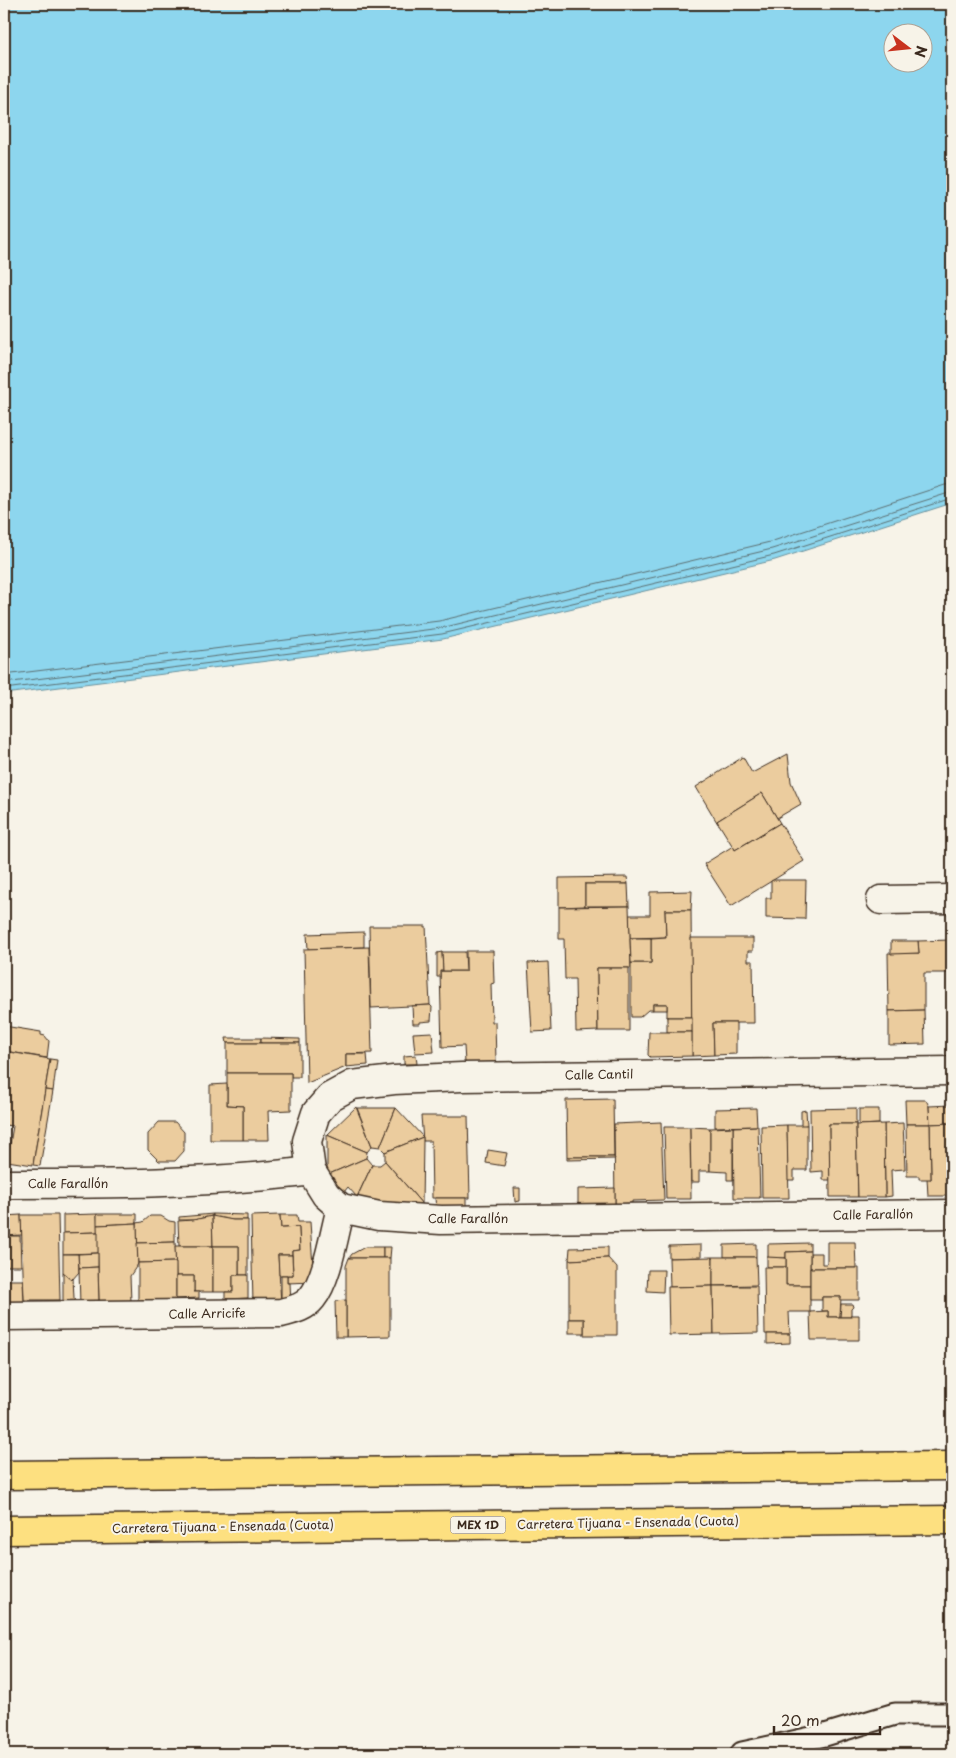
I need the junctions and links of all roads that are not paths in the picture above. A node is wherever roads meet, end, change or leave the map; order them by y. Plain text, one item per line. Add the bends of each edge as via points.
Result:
1 (952, 898) edge
2 (881, 900) dead end
3 (952, 1070) edge
4 (311, 1171) junction
5 (4, 1184) edge
6 (341, 1208) junction
7 (952, 1214) edge
8 (4, 1316) edge
9 (952, 1466) edge
10 (4, 1475) edge
11 (952, 1520) edge
12 (4, 1530) edge
13 (952, 1714) edge
14 (742, 1753) edge

1 - 2 street
3 - 4 street, Calle Cantil via 462,1077 394,1080 352,1086 330,1097 316,1114 308,1141
4 - 5 street, Calle Farallón via 140,1184
4 - 6 street via 326,1195
6 - 7 street, Calle Farallón via 379,1216 442,1220
6 - 8 street, Calle Arricife via 322,1282 312,1299 298,1308 281,1312
9 - 10 highway
11 - 12 highway, Carretera Tijuana - Ensenada (Cuota) / MEX 1D
13 - 14 lane via 895,1714 825,1735

